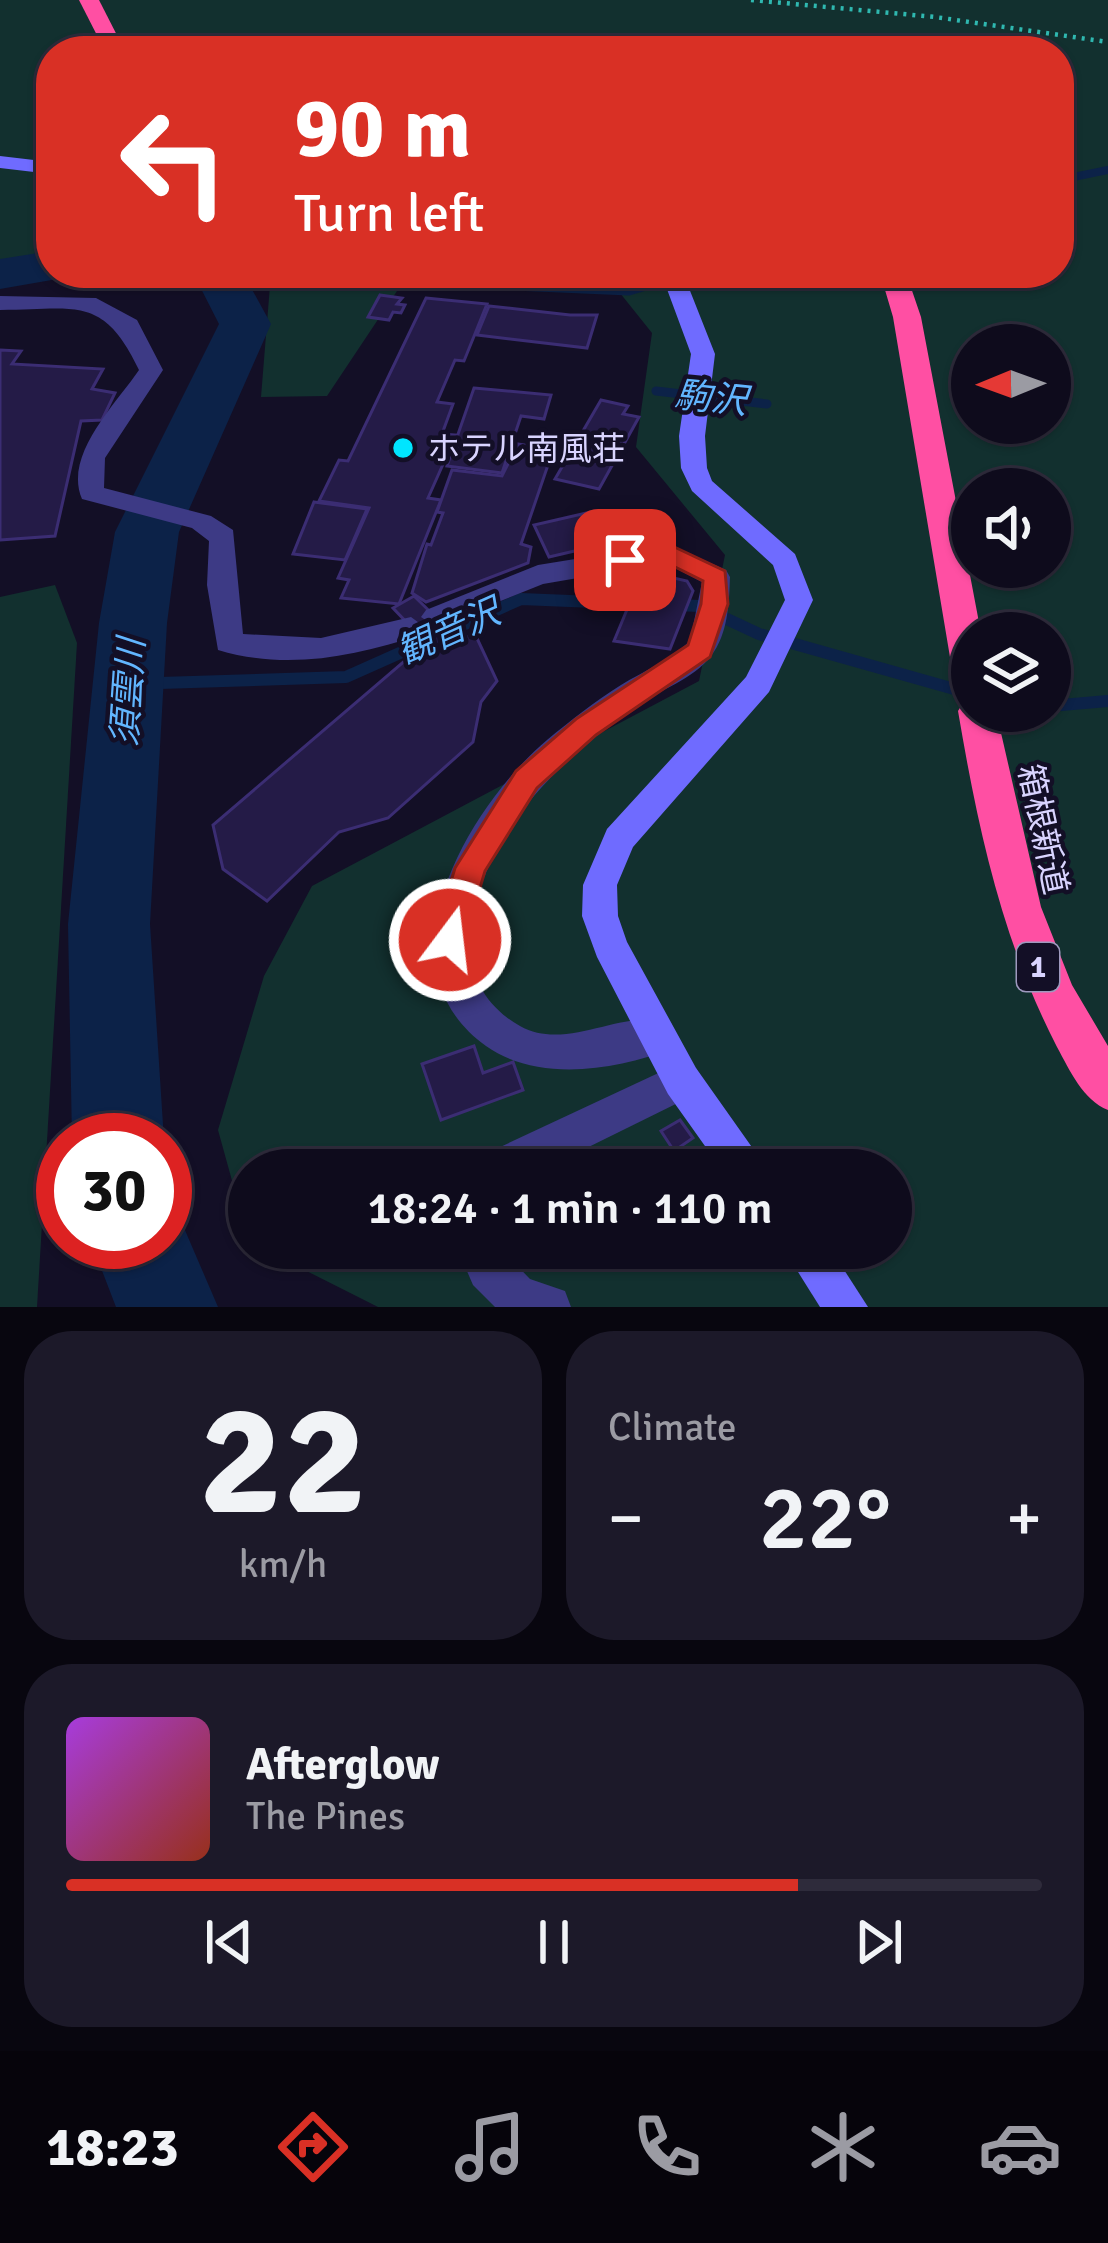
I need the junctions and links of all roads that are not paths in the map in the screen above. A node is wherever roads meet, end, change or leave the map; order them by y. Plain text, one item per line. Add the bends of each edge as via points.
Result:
1 (89, 2) edge
2 (107, 36) edge
3 (0, 162) edge
4 (36, 166) edge
5 (679, 288) edge
6 (898, 288) edge
7 (0, 303) edge
8 (960, 612) edge
9 (981, 732) edge
10 (658, 1036) junction
11 (682, 1081) junction
12 (1108, 1087) edge
13 (541, 1149) edge
14 (732, 1149) edge
15 (487, 1269) edge
16 (819, 1269) edge
17 (548, 1307) edge
18 (846, 1307) edge

1 - 2 highway
3 - 4 main road
5 - 10 main road via 703,354 692,470 785,561 799,600 770,664 619,838 600,886 610,946
6 - 8 highway
7 - 10 street via 88,303 129,325 152,370 92,458 91,493 200,522 223,537 230,642 268,652 347,648 538,575 668,553 716,577 700,650 586,727 527,779 470,868 450,940 466,1000 519,1048 551,1054
9 - 12 highway, 箱根新道 / 1 via 999,833 1040,973
10 - 11 main road
11 - 13 street
11 - 14 main road
15 - 17 street via 504,1289
16 - 18 main road

